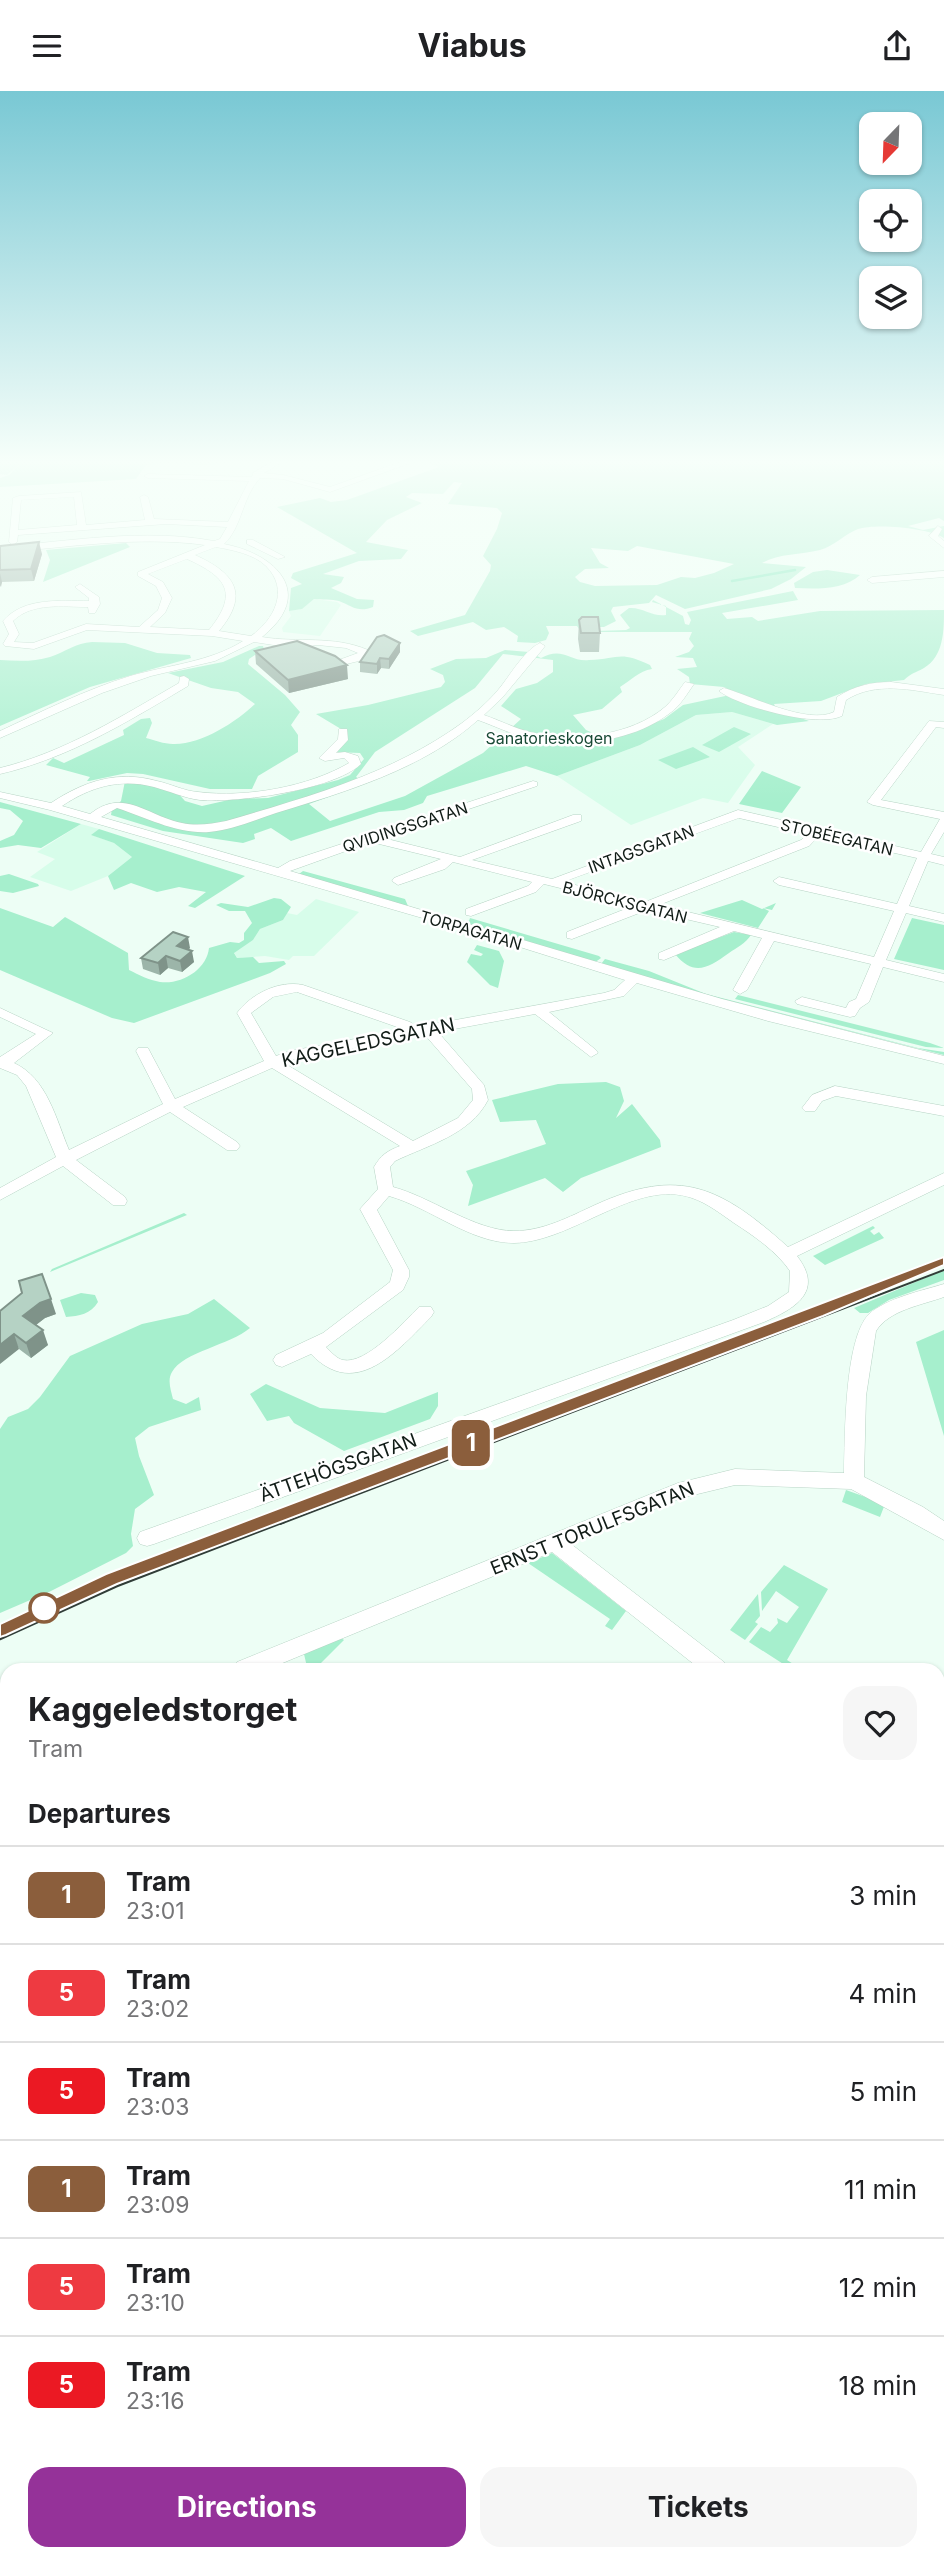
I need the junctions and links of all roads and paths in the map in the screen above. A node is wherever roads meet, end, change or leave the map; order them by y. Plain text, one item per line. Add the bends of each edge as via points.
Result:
1 (141, 574) edge
2 (220, 574) edge
3 (276, 574) edge
4 (943, 574) edge
5 (872, 580) dead end
6 (80, 587) dead end
7 (95, 604) junction
8 (86, 627) junction
9 (140, 631) junction
10 (212, 633) junction
11 (254, 639) junction
12 (293, 645) junction
13 (540, 646) dead end
14 (184, 679) dead end
15 (689, 684) dead end
16 (724, 691) dead end
17 (944, 692) edge
18 (477, 716) junction
19 (938, 724) edge
20 (343, 731) dead end
21 (0, 735) edge
22 (0, 771) edge
23 (533, 784) dead end
24 (0, 795) edge
25 (53, 807) junction
26 (730, 816) joint
27 (571, 818) dead end
28 (91, 819) junction
29 (944, 819) edge
30 (815, 832) junction
31 (372, 839) junction
32 (924, 857) junction
33 (455, 860) junction
34 (944, 861) edge
35 (278, 873) junction
36 (398, 881) dead end
37 (779, 881) dead end
38 (547, 883) junction
39 (644, 905) junction
40 (901, 908) junction
41 (471, 912) dead end
42 (944, 918) edge
43 (730, 928) junction
44 (572, 935) dead end
45 (769, 937) junction
46 (664, 956) dead end
47 (878, 962) junction
48 (944, 978) edge
49 (633, 979) junction
50 (740, 990) dead end
51 (803, 1001) dead end
52 (538, 1010) junction
53 (0, 1012) edge
54 (421, 1030) junction
55 (143, 1051) dead end
56 (591, 1053) dead end
57 (944, 1060) edge
58 (272, 1061) junction
59 (2, 1063) edge
60 (171, 1106) junction
61 (810, 1108) dead end
62 (944, 1111) edge
63 (232, 1146) dead end
64 (411, 1146) junction
65 (65, 1159) junction
66 (944, 1178) edge
67 (386, 1190) junction
68 (0, 1195) edge
69 (119, 1201) dead end
70 (788, 1254) junction
71 (944, 1290) edge
72 (425, 1312) dead end
73 (314, 1347) junction
74 (282, 1360) dead end
75 (855, 1481) junction
76 (944, 1532) edge
77 (147, 1538) dead end
78 (555, 1543) junction
79 (259, 1663) edge
80 (708, 1663) edge

1 - 9 street via 160,585 167,598 162,611
2 - 10 street via 231,590 230,608
3 - 11 street via 283,596 276,617
4 - 5 street
6 - 7 street via 92,594
7 - 8 street
7 - 8 street via 25,609 8,621 14,634 8,644 34,646
8 - 9 street
9 - 10 street
10 - 11 street
11 - 12 street
11 - 21 street via 220,657 114,685
12 - 12 street via 321,653 334,664 354,660 364,652 318,642
13 - 18 street via 506,690
14 - 22 street via 184,684 102,732 33,763
15 - 18 street via 661,715 607,736 543,738
16 - 17 street via 818,720 841,711 843,697 871,687 895,685
18 - 28 street via 376,776 228,824 181,827 118,804
19 - 29 street via 873,801
20 - 25 street via 343,740 325,758 348,755 355,764 312,782 208,796 114,779 82,788
23 - 31 street, QVIDINGSGATAN
24 - 25 street, TORPAGATAN
25 - 28 street, TORPAGATAN
26 - 30 street, STOBÉEGATAN
26 - 38 street, INTAGSGATAN
27 - 33 street
28 - 35 street, TORPAGATAN
29 - 32 street
30 - 32 street, STOBÉEGATAN
30 - 39 street via 811,840
31 - 33 street, BJÖRCKSGATAN
31 - 35 street, QVIDINGSGATAN
32 - 34 street, STOBÉEGATAN
32 - 40 street
33 - 36 street
33 - 38 street, BJÖRCKSGATAN
35 - 49 street, TORPAGATAN
37 - 40 street
38 - 39 street, BJÖRCKSGATAN
38 - 41 street, INTAGSGATAN
39 - 43 street, BJÖRCKSGATAN
39 - 44 street
40 - 42 street
40 - 47 street
43 - 45 street, BJÖRCKSGATAN
43 - 46 street
45 - 47 street, BJÖRCKSGATAN
45 - 50 street
47 - 48 street, BJÖRCKSGATAN
47 - 51 street via 862,1002 850,1013
49 - 52 street, KAGGELEDSGATAN via 619,993 607,997
49 - 57 street, TORPAGATAN
52 - 54 street, KAGGELEDSGATAN
52 - 56 street
53 - 59 street via 46,1033
54 - 58 street, KAGGELEDSGATAN
54 - 58 street via 298,988 284,988 248,1006 244,1013
54 - 64 street via 482,1094 468,1121
55 - 60 street
58 - 60 street, KAGGELEDSGATAN
58 - 64 street
59 - 65 street via 22,1072 33,1084
60 - 63 street
60 - 65 street, KAGGELEDSGATAN
61 - 62 street via 817,1098 835,1091
64 - 67 street via 389,1157 382,1167
65 - 68 street, KAGGELEDSGATAN
65 - 69 street
66 - 70 street
67 - 70 street via 481,1228 511,1237 533,1237 645,1192 681,1189 705,1197
67 - 73 street via 369,1209 401,1277 390,1292
70 - 77 street, ÄTTEHÖGSGATAN via 800,1284 796,1295 782,1307
71 - 75 street via 871,1321 861,1360
72 - 73 street via 359,1367 335,1365
73 - 74 street
75 - 76 street, ERNST TORULFSGATAN
75 - 78 street, ERNST TORULFSGATAN via 735,1477 708,1481
78 - 79 street, ERNST TORULFSGATAN
78 - 80 street

